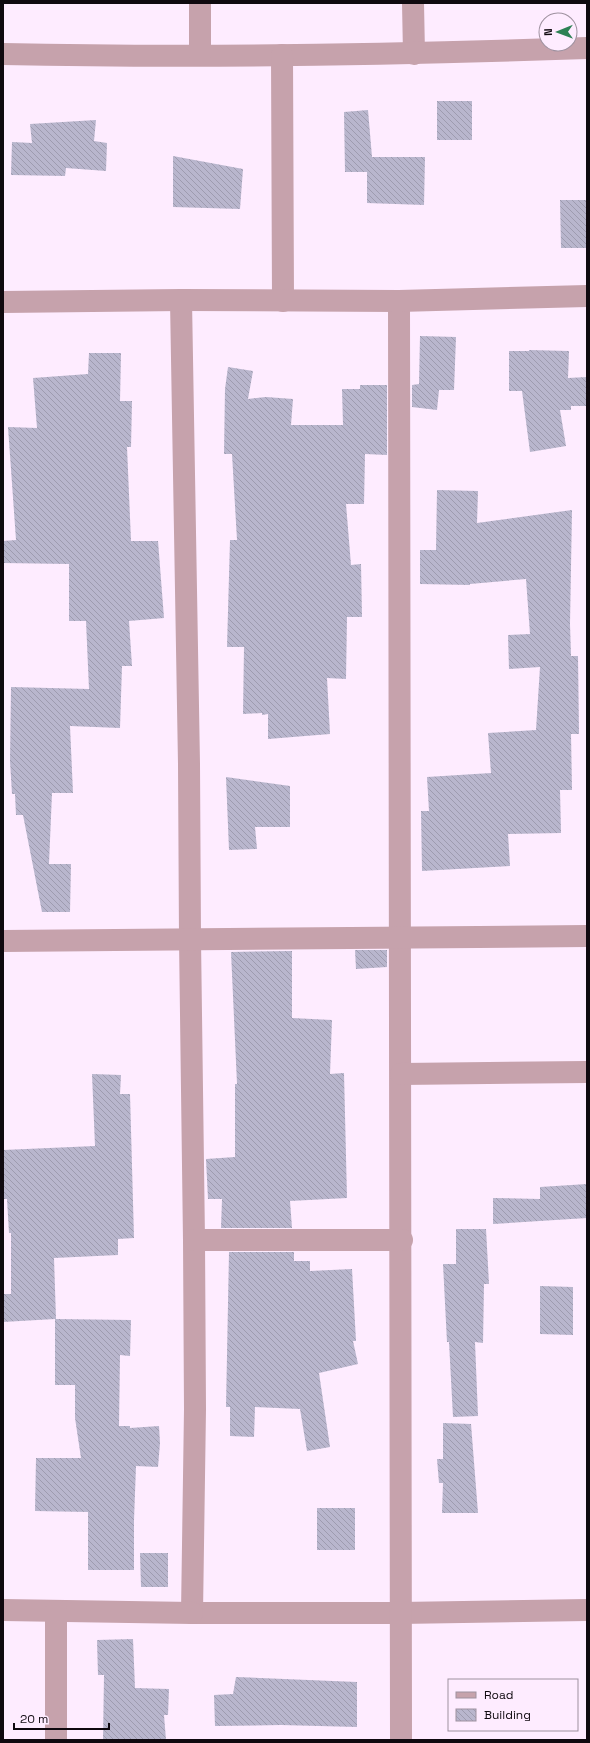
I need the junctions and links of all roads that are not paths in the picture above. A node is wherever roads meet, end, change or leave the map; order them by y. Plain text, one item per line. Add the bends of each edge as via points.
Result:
1 (200, 3) edge
2 (414, 3) edge
3 (587, 48) edge
4 (3, 54) edge
5 (414, 54) junction
6 (200, 55) junction
7 (282, 55) junction
8 (587, 296) edge
9 (181, 300) junction
10 (283, 301) junction
11 (399, 301) junction
12 (3, 302) edge
13 (587, 936) edge
14 (399, 937) junction
15 (190, 939) junction
16 (3, 941) edge
17 (587, 1072) edge
18 (401, 1074) junction
19 (194, 1240) junction
20 (402, 1240) junction
21 (3, 1610) edge
22 (587, 1610) edge
23 (56, 1611) junction
24 (400, 1612) junction
25 (192, 1613) junction
26 (56, 1740) edge
27 (401, 1740) edge

1 - 6 street
2 - 5 street
3 - 5 street
4 - 6 street
5 - 7 street
6 - 7 street
7 - 10 street
8 - 11 street
9 - 10 street
9 - 12 street
9 - 15 street
10 - 11 street
11 - 14 street
13 - 14 street
14 - 15 street
14 - 18 street
15 - 16 street
15 - 19 street
17 - 18 street
18 - 20 street
19 - 20 street
19 - 25 street
20 - 24 street
21 - 23 street
22 - 24 street
23 - 25 street
23 - 26 street
24 - 25 street
24 - 27 street

